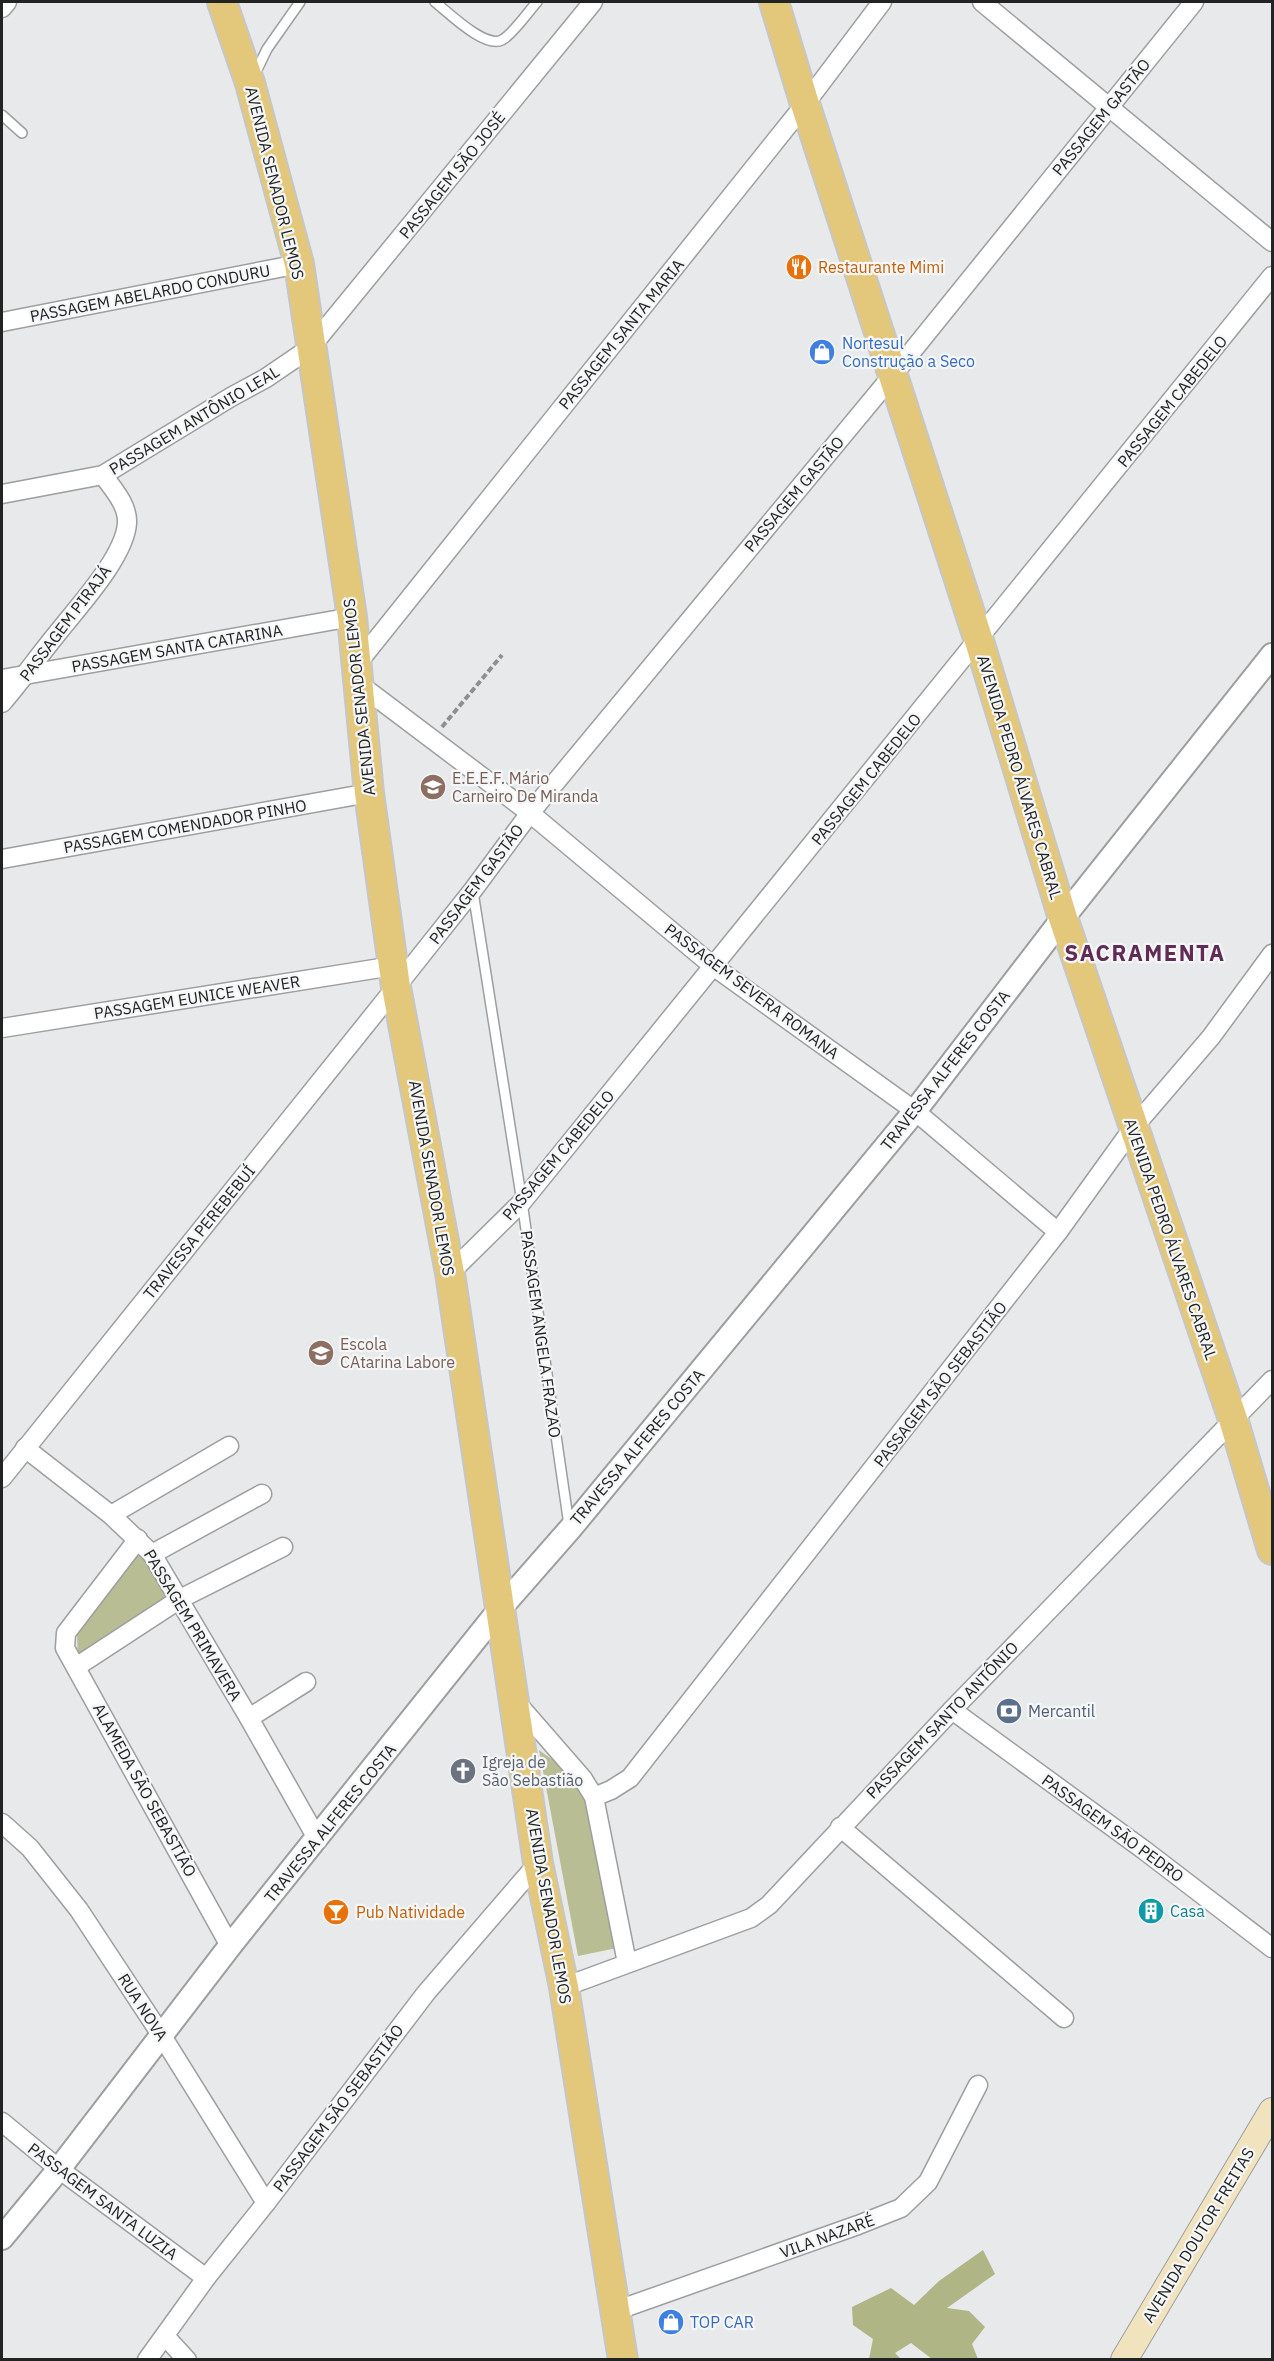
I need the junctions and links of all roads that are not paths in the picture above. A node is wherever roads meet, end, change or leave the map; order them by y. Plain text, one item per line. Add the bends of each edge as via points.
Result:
1 (7, 2) edge
2 (222, 2) edge
3 (435, 2) edge
4 (537, 2) edge
5 (593, 2) edge
6 (774, 2) edge
7 (882, 2) edge
8 (982, 2) edge
9 (1194, 2) edge
10 (294, 4) edge
11 (2, 8) edge
12 (250, 83) junction
13 (805, 104) junction
14 (1109, 108) junction
15 (2, 115) edge
16 (22, 133) dead end
17 (1272, 242) edge
18 (299, 264) junction
19 (1272, 276) edge
20 (2, 322) edge
21 (310, 348) junction
22 (892, 376) junction
23 (103, 475) junction
24 (2, 494) edge
25 (352, 617) junction
26 (978, 640) junction
27 (1272, 655) edge
28 (26, 674) junction
29 (358, 674) junction
30 (2, 679) edge
31 (2, 703) edge
32 (369, 793) junction
33 (530, 813) junction
34 (2, 859) edge
35 (472, 890) junction
36 (1063, 918) junction
37 (1272, 954) edge
38 (713, 966) junction
39 (395, 976) junction
40 (2, 1028) edge
41 (915, 1111) junction
42 (1133, 1128) junction
43 (522, 1202) junction
44 (1059, 1232) junction
45 (450, 1273) junction
46 (1272, 1380) edge
47 (1233, 1419) junction
48 (229, 1446) dead end
49 (25, 1448) junction
50 (2, 1478) edge
51 (262, 1494) dead end
52 (111, 1515) junction
53 (570, 1529) junction
54 (138, 1539) junction
55 (1272, 1544) edge
56 (283, 1548) dead end
57 (152, 1554) junction
58 (180, 1599) junction
59 (499, 1610) junction
60 (76, 1667) junction
61 (306, 1682) dead end
62 (515, 1700) junction
63 (952, 1710) junction
64 (249, 1718) junction
65 (594, 1797) junction
66 (2, 1823) edge
67 (840, 1827) junction
68 (318, 1840) junction
69 (538, 1863) junction
70 (230, 1946) junction
71 (1272, 1948) edge
72 (627, 1964) junction
73 (564, 1987) junction
74 (1064, 2018) dead end
75 (162, 2036) junction
76 (978, 2085) dead end
77 (1272, 2111) edge
78 (2, 2122) edge
79 (59, 2169) junction
80 (266, 2203) junction
81 (2, 2238) edge
82 (206, 2278) junction
83 (615, 2311) junction
84 (165, 2336) junction
85 (147, 2360) edge
86 (188, 2360) edge
87 (623, 2360) edge
88 (1124, 2360) edge

1 - 11 street
2 - 12 main road, AVENIDA SENADOR LEMOS
3 - 4 lane via 485,40 496,42 504,39
5 - 21 street, PASSAGEM SÃO JOSÉ
6 - 13 main road, AVENIDA PEDRO ÁLVARES CABRAL
7 - 13 street, PASSAGEM SANTA MARIA
8 - 14 street
9 - 14 street, PASSAGEM GASTÃO
10 - 12 lane
12 - 18 main road, AVENIDA SENADOR LEMOS
13 - 22 main road, AVENIDA PEDRO ÁLVARES CABRAL
13 - 29 street, PASSAGEM SANTA MARIA
14 - 17 street
14 - 22 street, PASSAGEM GASTÃO
15 - 16 lane
18 - 20 street, PASSAGEM ABELARDO CONDURU
18 - 21 main road, AVENIDA SENADOR LEMOS
19 - 26 street, PASSAGEM CABEDELO
21 - 23 street, PASSAGEM ANTÔNIO LEAL
21 - 25 main road, AVENIDA SENADOR LEMOS
22 - 26 main road, AVENIDA PEDRO ÁLVARES CABRAL
22 - 33 street, PASSAGEM GASTÃO
23 - 24 street, PASSAGEM ANTÔNIO LEAL
23 - 28 street, PASSAGEM PIRAJÁ via 125,510 124,536 98,581
25 - 28 street, PASSAGEM SANTA CATARINA
25 - 29 main road, AVENIDA SENADOR LEMOS
26 - 36 main road, AVENIDA PEDRO ÁLVARES CABRAL
26 - 38 street, PASSAGEM CABEDELO
27 - 36 street, TRAVESSA ALFERES COSTA
28 - 30 street, PASSAGEM SANTA CATARINA
28 - 31 street, PASSAGEM PIRAJÁ
29 - 32 main road, AVENIDA SENADOR LEMOS
29 - 33 street, PASSAGEM SEVERA ROMANA via 432,739
32 - 34 street, PASSAGEM COMENDADOR PINHO
32 - 39 main road, AVENIDA SENADOR LEMOS
33 - 35 street, PASSAGEM GASTÃO
33 - 38 street, PASSAGEM SEVERA ROMANA
35 - 39 street, PASSAGEM GASTÃO
35 - 43 lane, PASSAGEM ANGELA FRAZAO
36 - 41 street, TRAVESSA ALFERES COSTA
36 - 42 main road, AVENIDA PEDRO ÁLVARES CABRAL
37 - 42 street, PASSAGEM SÃO SEBASTIÃO via 1211,1037
38 - 41 street, PASSAGEM SEVERA ROMANA
38 - 43 street, PASSAGEM CABEDELO
39 - 40 street, PASSAGEM EUNICE WEAVER
39 - 45 main road, AVENIDA SENADOR LEMOS
39 - 49 street, TRAVESSA PEREBEBUÍ
41 - 44 street, PASSAGEM SEVERA ROMANA
41 - 53 street, TRAVESSA ALFERES COSTA
42 - 44 street, PASSAGEM SÃO SEBASTIÃO
42 - 47 main road, AVENIDA PEDRO ÁLVARES CABRAL
43 - 45 street, PASSAGEM CABEDELO
43 - 53 lane, PASSAGEM ANGELA FRAZAO
44 - 65 street, PASSAGEM SÃO SEBASTIÃO via 630,1778
45 - 59 main road, AVENIDA SENADOR LEMOS
46 - 47 street, PASSAGEM SANTO ANTÔNIO
47 - 55 main road, AVENIDA PEDRO ÁLVARES CABRAL
47 - 63 street, PASSAGEM SANTO ANTÔNIO
48 - 52 street
49 - 50 street, TRAVESSA PEREBEBUÍ
49 - 52 street, PASSAGEM PRIMAVERA
51 - 57 street
52 - 54 street, PASSAGEM PRIMAVERA
53 - 59 street, TRAVESSA ALFERES COSTA
54 - 57 street, PASSAGEM PRIMAVERA
54 - 60 street, ALAMEDA SÃO SEBASTIÃO via 66,1633 65,1647
56 - 58 street
57 - 58 street, PASSAGEM PRIMAVERA
58 - 60 street
58 - 64 street, PASSAGEM PRIMAVERA
59 - 62 main road, AVENIDA SENADOR LEMOS
59 - 68 street, TRAVESSA ALFERES COSTA
60 - 70 street, ALAMEDA SÃO SEBASTIÃO
61 - 64 street
62 - 65 street
62 - 69 main road, AVENIDA SENADOR LEMOS
63 - 67 street, PASSAGEM SANTO ANTÔNIO
63 - 71 street, PASSAGEM SÃO PEDRO
64 - 68 street, PASSAGEM PRIMAVERA
65 - 72 street
66 - 75 street, RUA NOVA via 30,1848 79,1910
67 - 72 street, PASSAGEM SANTO ANTÔNIO via 784,1890 751,1918
67 - 74 street
68 - 70 street, TRAVESSA ALFERES COSTA
69 - 73 main road, AVENIDA SENADOR LEMOS
69 - 80 street, PASSAGEM SÃO SEBASTIÃO via 426,1993
70 - 75 street, TRAVESSA ALFERES COSTA
72 - 73 street, PASSAGEM SANTO ANTÔNIO
73 - 83 main road, AVENIDA SENADOR LEMOS
75 - 79 street, TRAVESSA ALFERES COSTA
75 - 80 street, RUA NOVA
76 - 83 street, VILA NAZARÉ via 928,2182 901,2208
77 - 88 main road, AVENIDA DOUTOR FREITAS
78 - 79 street, PASSAGEM SANTA LUZIA
79 - 81 street, TRAVESSA ALFERES COSTA
79 - 82 street, PASSAGEM SANTA LUZIA
80 - 82 street, PASSAGEM SÃO SEBASTIÃO
82 - 84 street, PASSAGEM SÃO SEBASTIÃO
83 - 87 main road, AVENIDA SENADOR LEMOS
84 - 85 street, PASSAGEM SÃO SEBASTIÃO
84 - 86 street

